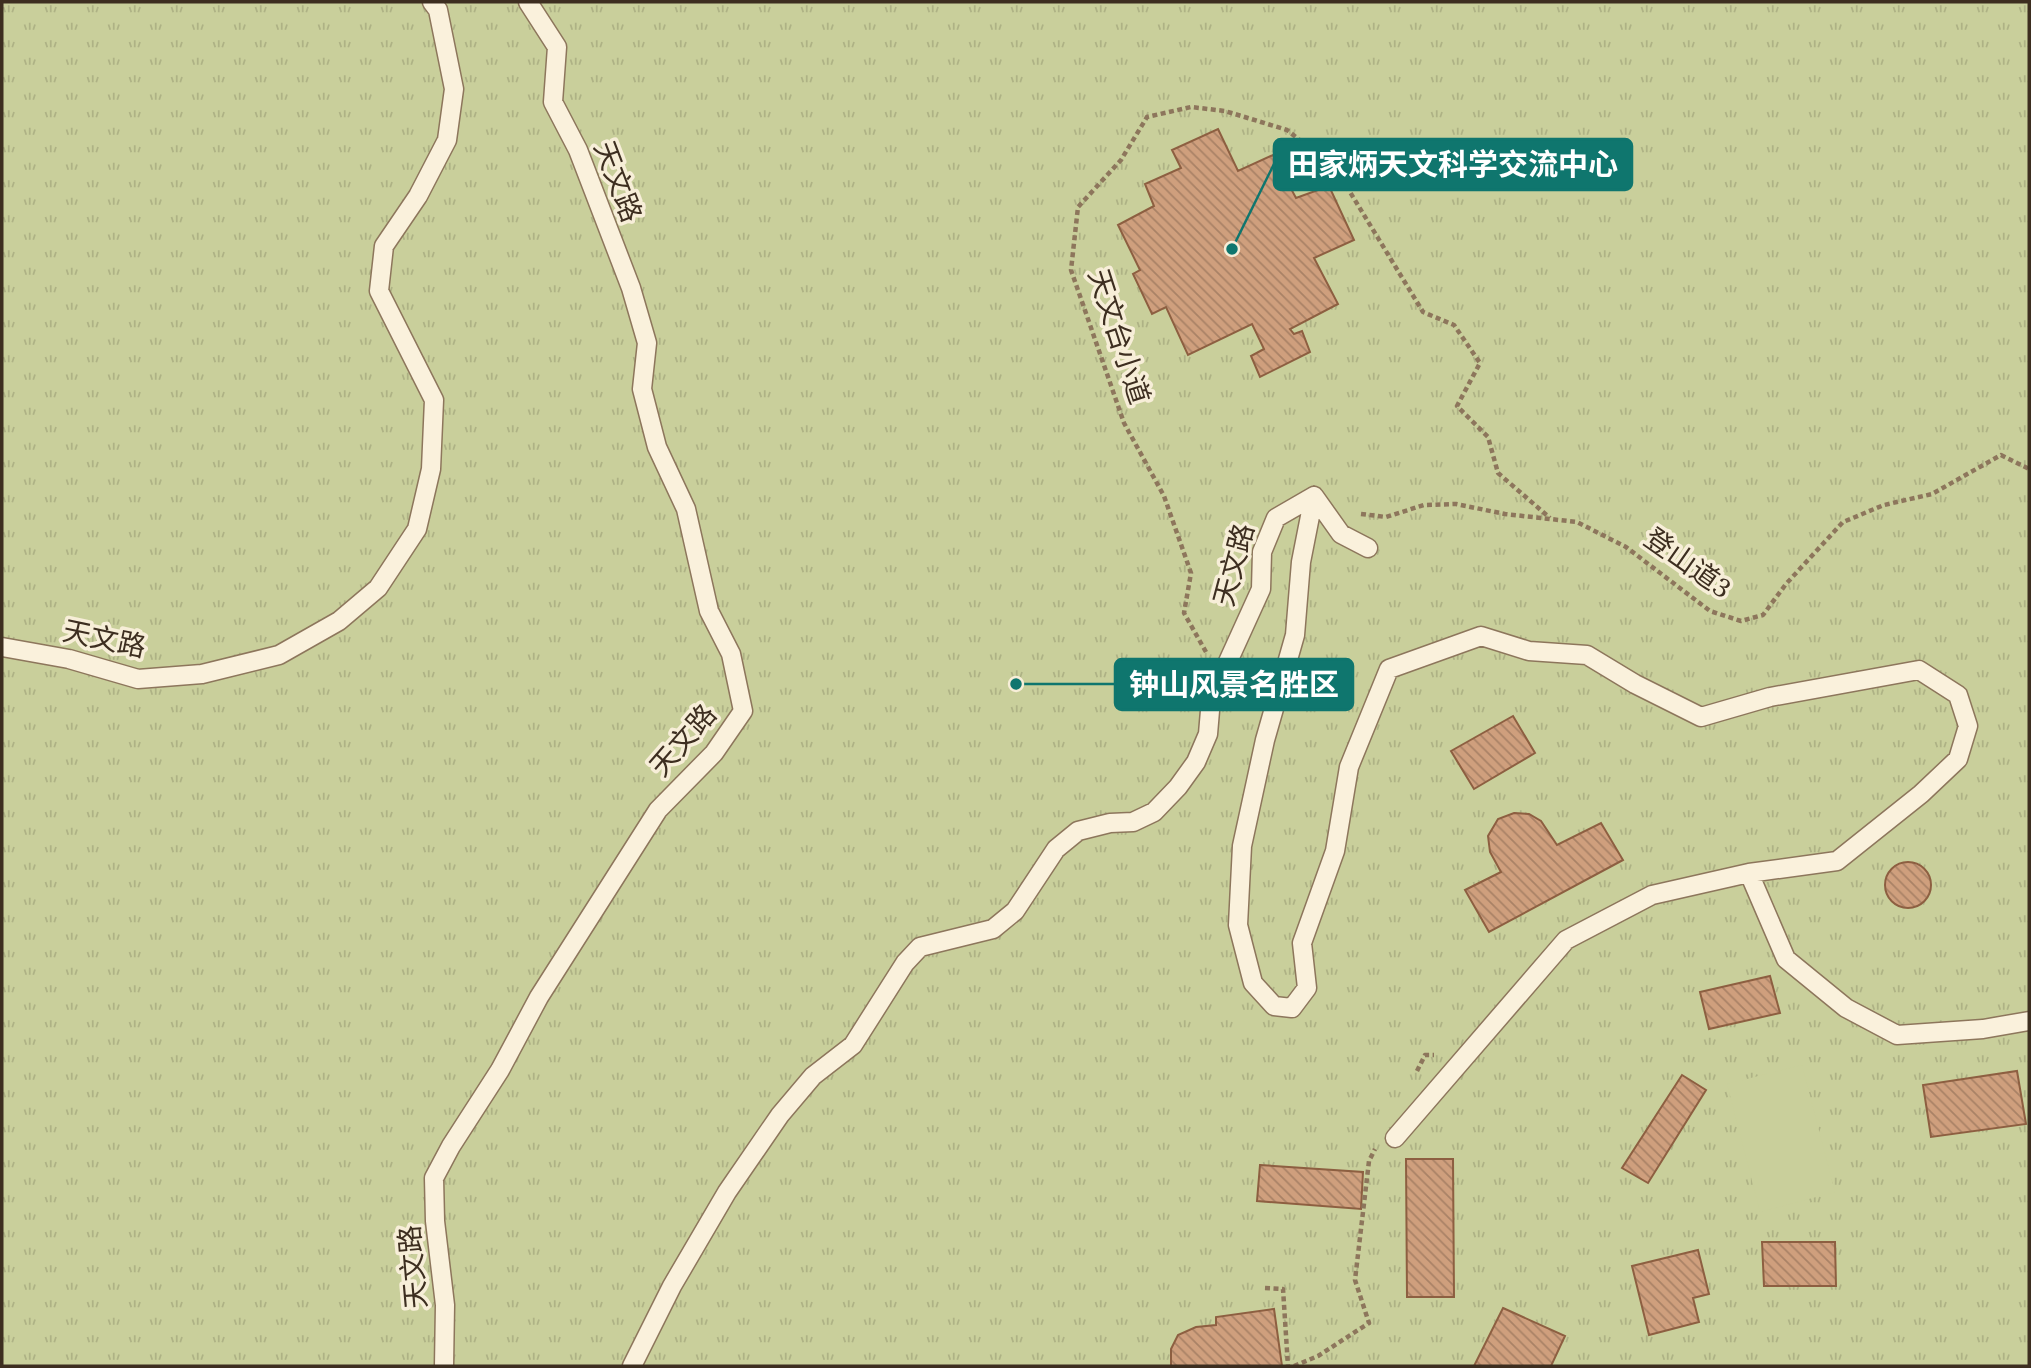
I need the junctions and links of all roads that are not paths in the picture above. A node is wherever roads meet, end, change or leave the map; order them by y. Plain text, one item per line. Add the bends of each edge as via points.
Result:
1 (432, 2) edge
2 (528, 2) edge
3 (1314, 496) junction
4 (1368, 548) dead end
5 (2, 647) edge
6 (1749, 873) junction
7 (2029, 1021) edge
8 (1395, 1138) dead end
9 (444, 1366) edge
10 (632, 1366) edge

1 - 5 lane, 天文路 via 438,10 454,89 447,141 384,246 379,291 434,400 431,468 417,529 378,588 339,621 279,655 202,674 138,678
2 - 9 lane, 天文路 via 556,47 553,102 578,150 631,288 647,343 642,389 657,447 686,509 709,611 731,654 743,711 714,753 657,810 539,997 434,1178 445,1305
3 - 4 lane via 1341,534
3 - 6 lane via 1301,562 1295,635 1265,740 1242,846 1238,925 1253,983 1274,1006 1292,1008 1307,988 1302,943 1335,851 1349,767 1390,668 1481,636 1529,651 1587,655 1701,717 1770,697 1919,670 1958,695 1968,726 1958,759 1921,794 1837,861
3 - 10 lane, 天文路 via 1276,518 1262,552 1261,589 1211,699 1208,734 1196,762 1154,811 1133,821 1078,831 1056,849 1015,911 993,929 920,947 905,963 853,1045 813,1076 742,1170 672,1286
6 - 7 lane via 1786,959 1846,1008 1897,1035
6 - 8 lane via 1652,895 1566,940

